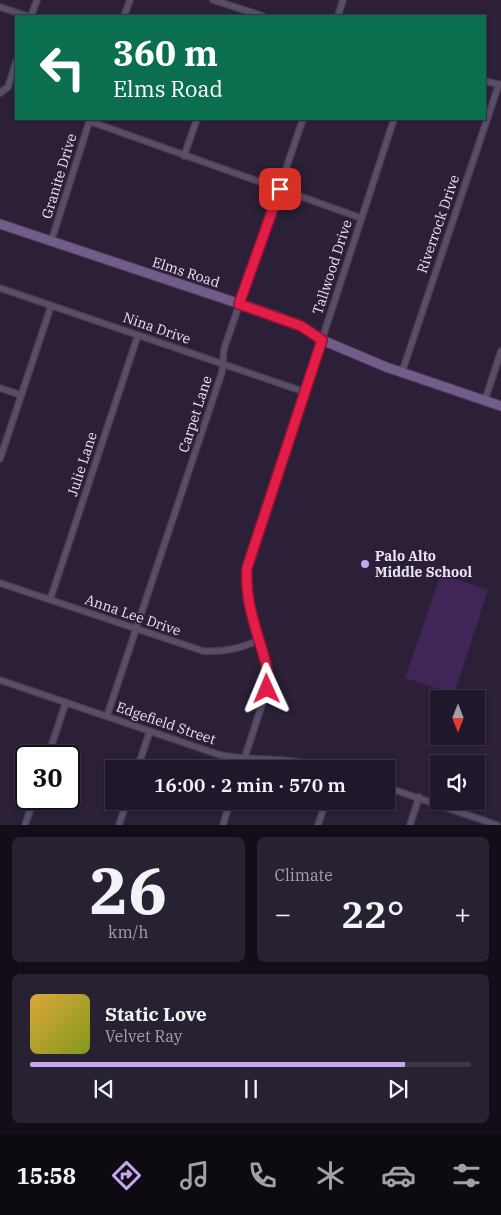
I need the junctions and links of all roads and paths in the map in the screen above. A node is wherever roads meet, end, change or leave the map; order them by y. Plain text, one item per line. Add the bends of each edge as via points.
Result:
1 (37, 0) edge
2 (130, 0) edge
3 (214, 0) edge
4 (343, 0) edge
5 (0, 7) edge
6 (24, 15) edge
7 (31, 15) edge
8 (124, 15) edge
9 (260, 15) edge
10 (338, 15) edge
11 (15, 65) edge
12 (486, 81) edge
13 (500, 84) edge
14 (0, 93) edge
15 (90, 120) edge
16 (197, 120) edge
17 (303, 120) edge
18 (394, 120) edge
19 (184, 156) junction
20 (280, 189) junction
21 (360, 218) junction
22 (0, 224) edge
23 (51, 242) junction
24 (0, 288) edge
25 (239, 304) junction
26 (51, 306) junction
27 (138, 335) junction
28 (322, 340) junction
29 (501, 351) edge
30 (223, 364) junction
31 (402, 372) junction
32 (0, 388) edge
33 (305, 392) junction
34 (21, 395) junction
35 (484, 400) junction
36 (501, 406) edge
37 (0, 459) edge
38 (0, 583) edge
39 (50, 600) junction
40 (137, 629) junction
41 (259, 640) junction
42 (0, 680) edge
43 (66, 702) junction
44 (107, 716) junction
45 (150, 731) junction
46 (52, 745) edge
47 (244, 759) junction
48 (140, 760) edge
49 (267, 760) edge
50 (395, 790) edge
51 (419, 797) junction
52 (30, 810) edge
53 (124, 810) edge
54 (227, 810) edge
55 (323, 810) edge
56 (25, 825) edge
57 (119, 825) edge
58 (222, 825) edge
59 (318, 825) edge
60 (410, 825) edge
61 (497, 825) edge

1 - 7 street
2 - 8 street
3 - 9 street
4 - 10 street
5 - 6 street
11 - 14 street via 8,87
12 - 13 street
13 - 31 street, Riverrock Drive
15 - 19 street
15 - 23 street, Granite Drive
16 - 19 street
17 - 20 street, Carpet Lane
18 - 21 street, Tallwood Drive
19 - 20 street
20 - 21 street
20 - 25 street, Carpet Lane
21 - 28 street, Tallwood Drive
22 - 23 main road, Elms Road
23 - 25 main road, Elms Road
24 - 26 street, Nina Drive
25 - 28 main road, Elms Road via 301,326
25 - 30 street, Carpet Lane via 224,349
26 - 27 street, Nina Drive
26 - 34 street
27 - 30 street, Nina Drive
27 - 39 street, Julie Lane
28 - 31 main road, Elms Road
28 - 33 street, Tallwood Drive
29 - 35 street
30 - 33 street, Nina Drive
30 - 40 street, Carpet Lane
31 - 35 main road, Elms Road
32 - 34 street
33 - 41 street, Tallwood Drive via 247,568 248,598
34 - 37 street
35 - 36 main road, Elms Road
38 - 39 street, Anna Lee Drive
39 - 40 street, Anna Lee Drive
40 - 41 street, Anna Lee Drive via 203,651 238,649
40 - 44 street, Carpet Lane
41 - 47 street, Tallwood Drive via 266,660 267,689
42 - 43 street, Edgefield Street
43 - 44 street, Edgefield Street
43 - 46 street
44 - 45 street, Edgefield Street
45 - 47 street, Edgefield Street via 220,755
45 - 48 street
47 - 49 street, Edgefield Street
50 - 51 street
51 - 60 street
51 - 61 street
52 - 56 street
53 - 57 street
54 - 58 street
55 - 59 street

